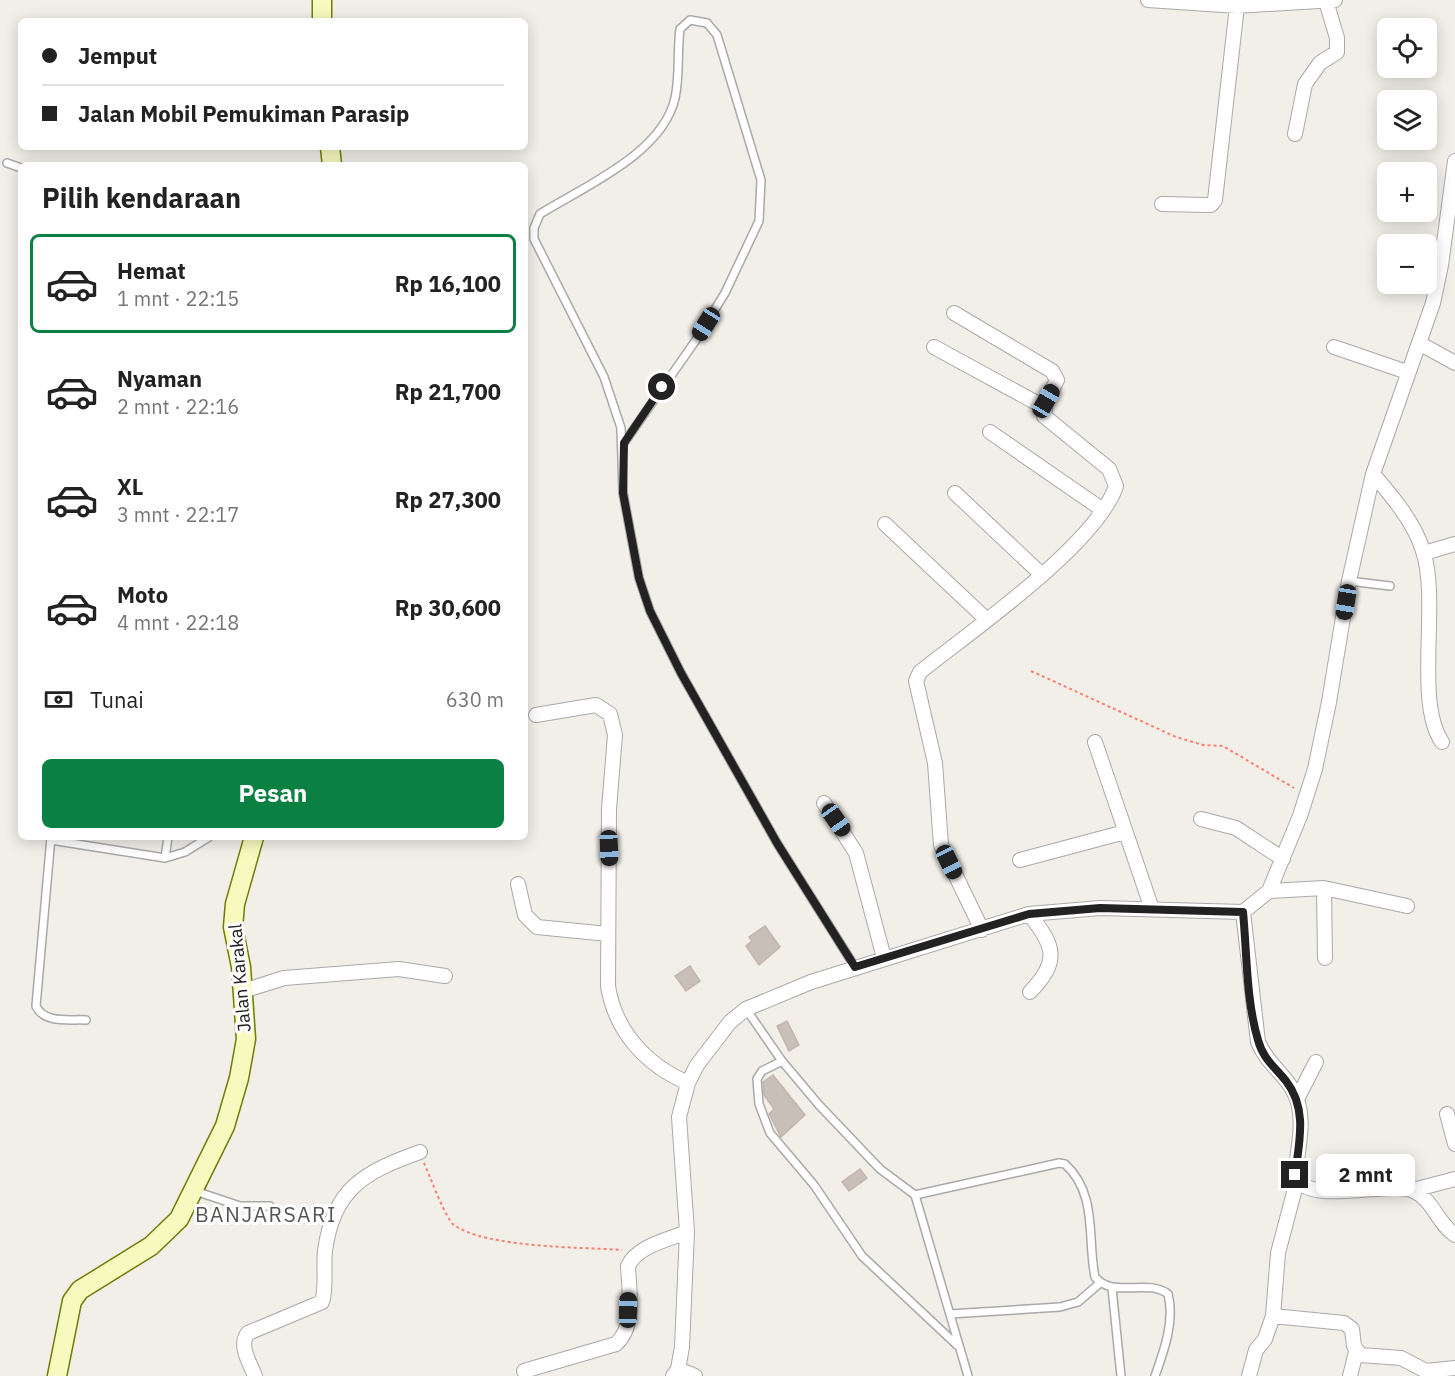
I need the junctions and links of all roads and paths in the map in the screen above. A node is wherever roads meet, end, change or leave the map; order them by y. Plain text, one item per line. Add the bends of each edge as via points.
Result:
1 (322, 0) edge
2 (1148, 0) edge
3 (1331, 1) edge
4 (1265, 3) edge
5 (1237, 6) junction
6 (322, 18) edge
7 (1295, 134) dead end
8 (1455, 161) edge
9 (7, 163) dead end
10 (18, 167) edge
11 (1162, 204) dead end
12 (954, 313) dead end
13 (1419, 344) junction
14 (934, 346) dead end
15 (1334, 347) dead end
16 (1455, 363) edge
17 (1407, 372) junction
18 (1044, 407) junction
19 (990, 432) dead end
20 (624, 443) junction
21 (1373, 474) junction
22 (955, 493) dead end
23 (1103, 510) junction
24 (885, 524) dead end
25 (1455, 544) edge
26 (1424, 553) junction
27 (1041, 574) junction
28 (1349, 581) junction
29 (1390, 586) dead end
30 (986, 619) junction
31 (1031, 671) dead end
32 (536, 714) dead end
33 (1095, 742) dead end
34 (1443, 742) dead end
35 (1307, 795) junction
36 (824, 803) dead end
37 (1201, 819) dead end
38 (1125, 832) junction
39 (51, 840) edge
40 (57, 840) edge
41 (168, 840) edge
42 (204, 840) edge
43 (253, 840) edge
44 (165, 858) junction
45 (1283, 859) junction
46 (1020, 860) dead end
47 (518, 884) dead end
48 (1324, 888) junction
49 (1269, 891) junction
50 (1407, 906) dead end
51 (1152, 909) junction
52 (1243, 912) junction
53 (1029, 914) junction
54 (982, 930) junction
55 (608, 934) junction
56 (884, 958) junction
57 (1325, 958) dead end
58 (855, 967) junction
59 (446, 976) dead end
60 (243, 991) junction
61 (1030, 992) dead end
62 (746, 1009) junction
63 (86, 1020) dead end
64 (782, 1061) junction
65 (1316, 1062) dead end
66 (688, 1083) junction
67 (1297, 1099) junction
68 (1447, 1114) dead end
69 (1455, 1144) edge
70 (420, 1152) joint
71 (1455, 1179) edge
72 (1297, 1181) junction
73 (1413, 1190) junction
74 (195, 1191) junction
75 (915, 1195) junction
76 (270, 1206) dead end
77 (687, 1232) junction
78 (1455, 1235) edge
79 (639, 1252) junction
80 (1100, 1283) junction
81 (1112, 1288) junction
82 (950, 1314) junction
83 (1273, 1316) junction
84 (960, 1347) junction
85 (1356, 1352) junction
86 (1455, 1368) edge
87 (524, 1371) dead end
88 (675, 1373) edge
89 (1435, 1373) edge
90 (57, 1376) edge
91 (255, 1376) edge
92 (695, 1376) edge
93 (968, 1376) edge
94 (1121, 1376) edge
95 (1155, 1376) edge
96 (1249, 1376) edge
97 (1350, 1376) edge

1 - 6 main road
2 - 5 street
3 - 4 street
3 - 7 street via 1337,52 1320,63 1305,84
4 - 5 street
5 - 11 street via 1215,200 1206,206
8 - 13 street via 1441,265
9 - 10 lane
12 - 18 street via 1052,371 1057,380
13 - 16 street
13 - 17 street
14 - 18 street
15 - 17 street
17 - 21 street
18 - 23 street via 1044,416 1050,422 1109,469 1116,486
19 - 23 street
20 - 20 lane via 725,293 759,221 761,180 717,35 707,23 690,20 680,29 676,97 664,127 644,149 540,214 534,228 534,239 604,377
20 - 58 lane via 623,493 639,578 650,611 777,843
21 - 26 street via 1412,527
21 - 28 street
22 - 27 street
23 - 27 street
24 - 30 street
25 - 26 street
26 - 34 street via 1429,585 1431,707
27 - 30 street
28 - 29 lane
28 - 35 street via 1329,702
30 - 54 street via 920,672 916,681 935,763 941,845
31 - 35 path via 1176,737 1223,746
32 - 55 street via 596,705 610,714 615,735 609,809
33 - 38 street
35 - 45 street
36 - 56 street via 856,853
37 - 45 street via 1236,828
38 - 46 street
38 - 51 street
39 - 63 lane via 36,1006 43,1016 50,1018
40 - 44 lane
41 - 44 lane
42 - 44 lane
43 - 60 main road, Jalan Karakal via 232,927
45 - 49 street
47 - 55 street via 525,915 537,927
48 - 49 street
48 - 50 street
48 - 57 street
49 - 52 street
51 - 52 street
51 - 53 street via 1100,908
52 - 67 street via 1258,1042 1265,1058
53 - 54 street
53 - 61 street via 1043,931 1052,953 1045,976
54 - 56 street
55 - 66 street via 608,986 616,1018 660,1068
56 - 58 street
58 - 62 street
59 - 60 street via 399,969 284,978
60 - 74 main road, Jalan Karakal via 246,1039 239,1078 225,1126
62 - 64 lane
62 - 66 street via 713,1041
64 - 75 lane via 854,1143
64 - 84 lane via 762,1071 757,1079 759,1104 770,1133 814,1185 861,1256
65 - 67 street
66 - 77 street via 679,1130
67 - 72 street via 1301,1130
68 - 69 street
70 - 79 path via 452,1224 473,1234 499,1240
70 - 91 street via 382,1165 348,1191 334,1209 325,1252 322,1302 248,1333 243,1345
71 - 73 street
72 - 73 street via 1310,1189
72 - 83 street via 1278,1253
73 - 78 street via 1426,1199
74 - 76 lane via 240,1206
74 - 90 main road, Jalan Karakal via 166,1234 80,1290 72,1301
75 - 80 lane via 1059,1162 1065,1164 1087,1202 1093,1268
75 - 82 lane
77 - 79 street
77 - 88 street via 683,1321
79 - 87 street via 628,1266 628,1327 624,1337 616,1344
80 - 81 lane
80 - 82 lane via 1078,1302 1060,1308
81 - 94 lane
81 - 95 lane via 1157,1288 1168,1294 1168,1331
82 - 84 lane
83 - 85 street via 1344,1323 1352,1329
83 - 96 street via 1265,1339 1256,1350
84 - 93 lane
85 - 89 street via 1401,1358
85 - 97 street
86 - 89 street
88 - 92 street

